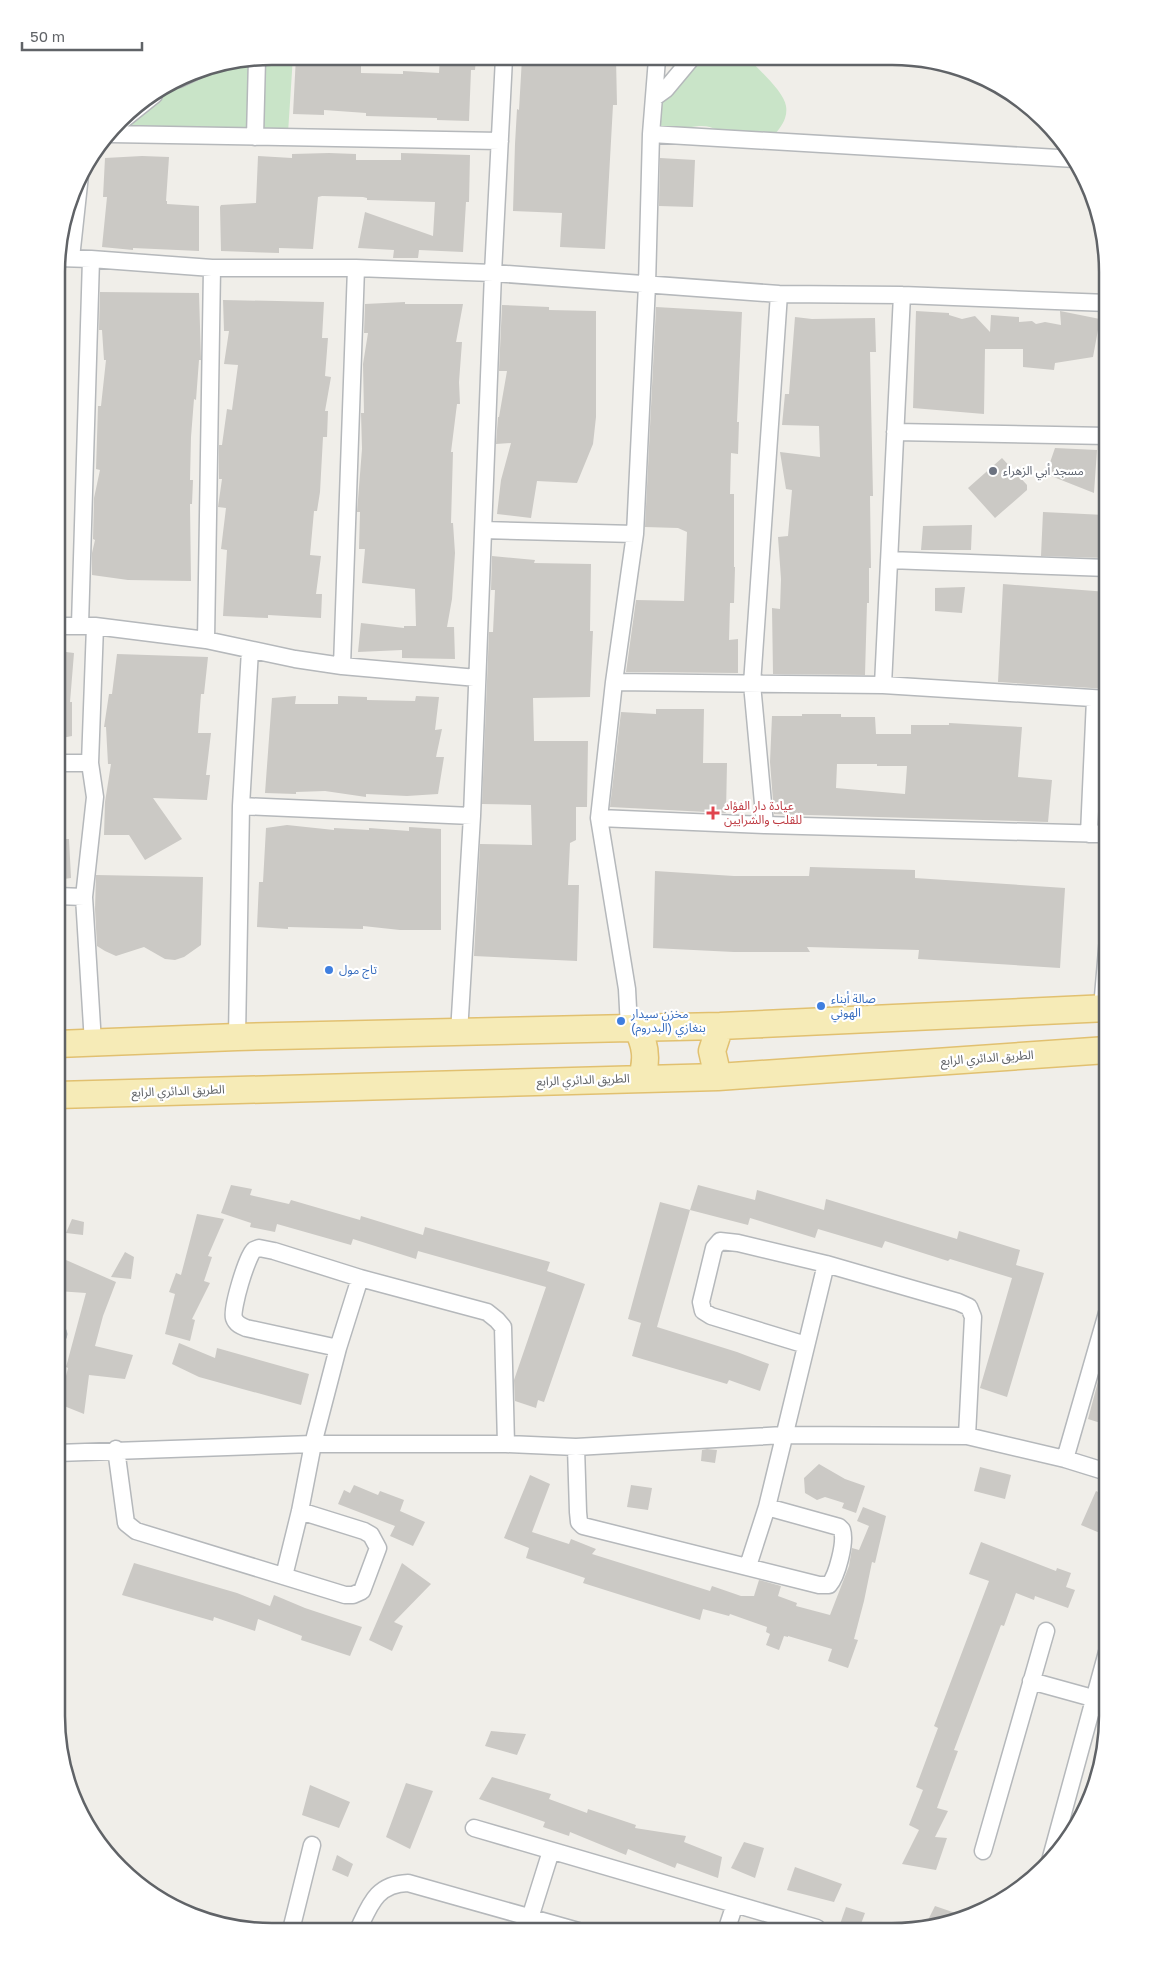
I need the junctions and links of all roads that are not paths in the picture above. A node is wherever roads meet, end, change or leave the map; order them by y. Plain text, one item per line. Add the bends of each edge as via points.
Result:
1 (257, 65) edge
2 (504, 65) edge
3 (657, 65) edge
4 (686, 65) edge
5 (654, 97) junction
6 (117, 134) edge
7 (651, 134) junction
8 (255, 137) junction
9 (500, 141) junction
10 (1066, 159) edge
11 (65, 258) edge
12 (91, 259) junction
13 (212, 268) junction
14 (356, 268) junction
15 (493, 273) junction
16 (647, 285) junction
17 (779, 294) junction
18 (902, 295) junction
19 (1099, 303) edge
20 (895, 432) junction
21 (1099, 436) edge
22 (483, 530) junction
23 (635, 534) junction
24 (889, 560) junction
25 (1099, 568) edge
26 (87, 625) junction
27 (65, 626) edge
28 (206, 640) junction
29 (250, 650) junction
30 (342, 666) junction
31 (477, 678) junction
32 (614, 682) junction
33 (752, 684) junction
34 (883, 684) junction
35 (1099, 699) edge
36 (1099, 722) edge
37 (65, 763) edge
38 (90, 763) junction
39 (241, 806) junction
40 (472, 816) junction
41 (599, 818) junction
42 (765, 825) junction
43 (1089, 834) junction
44 (1099, 834) edge
45 (65, 896) edge
46 (84, 897) junction
47 (1099, 1008) edge
48 (720, 1026) junction
49 (632, 1027) junction
50 (459, 1033) junction
51 (237, 1037) junction
52 (93, 1043) junction
53 (65, 1044) edge
54 (1099, 1051) edge
55 (718, 1077) junction
56 (641, 1078) junction
57 (65, 1094) edge
58 (826, 1264) junction
59 (360, 1278) junction
60 (1099, 1341) edge
61 (806, 1345) junction
62 (338, 1348) junction
63 (784, 1435) junction
64 (967, 1436) junction
65 (313, 1444) junction
66 (506, 1444) junction
67 (576, 1447) junction
68 (116, 1449) junction
69 (65, 1452) edge
70 (1065, 1459) junction
71 (1099, 1470) edge
72 (767, 1507) junction
73 (300, 1511) junction
74 (748, 1566) junction
75 (284, 1576) junction
76 (1046, 1630) dead end
77 (1031, 1681) junction
78 (1099, 1699) edge
79 (1099, 1706) edge
80 (474, 1828) dead end
81 (1056, 1842) edge
82 (312, 1846) dead end
83 (551, 1851) junction
84 (984, 1851) dead end
85 (735, 1904) junction
86 (530, 1918) junction
87 (293, 1923) edge
88 (361, 1923) edge
89 (548, 1923) edge
90 (729, 1923) edge
91 (800, 1923) edge

1 - 8 street
2 - 9 street
3 - 5 street
4 - 5 street via 666,89
5 - 7 street
6 - 8 street
7 - 10 street
7 - 16 street
8 - 9 street
9 - 15 street
11 - 12 street
12 - 13 street
12 - 26 street
13 - 14 street
13 - 28 street
14 - 15 street
14 - 30 street
15 - 16 street
15 - 22 street
16 - 17 street
16 - 23 street
17 - 18 street
17 - 33 street
18 - 19 street
18 - 20 street
20 - 21 street
20 - 24 street
22 - 23 street
22 - 31 street
23 - 32 street
24 - 25 street
24 - 34 street
26 - 27 street
26 - 28 street
26 - 38 street
28 - 29 street
29 - 30 street
29 - 39 street
30 - 31 street
31 - 40 street
32 - 33 street
32 - 41 street
33 - 34 street
33 - 42 street
34 - 35 street
36 - 43 street
37 - 38 street
38 - 46 street via 95,796
39 - 40 street
39 - 51 street
40 - 50 street
41 - 42 street
41 - 49 street
42 - 43 street
43 - 44 street
45 - 46 street
46 - 52 street
47 - 48 main road
48 - 49 main road
48 - 55 main road via 712,1051
49 - 50 main road
49 - 56 main road via 644,1043 646,1052
50 - 51 main road
51 - 52 main road
52 - 53 main road
54 - 55 main road, الطريق الدائري الرابع
55 - 56 main road, الطريق الدائري الرابع
56 - 57 main road, الطريق الدائري الرابع
58 - 61 street
58 - 61 street via 730,1241 720,1241 714,1248 701,1302 703,1311
58 - 64 street via 969,1307 973,1317
59 - 62 street
59 - 62 street via 265,1249 251,1252 246,1265 234,1306 236,1321 246,1328
59 - 66 street via 487,1312 501,1323
60 - 70 street
61 - 63 street
62 - 65 street
63 - 64 street
63 - 67 street
63 - 72 street
64 - 70 street
65 - 66 street
65 - 68 street
65 - 73 street
66 - 67 street
67 - 74 street via 580,1524 589,1529
68 - 69 street
68 - 75 street via 126,1523 130,1527
70 - 71 street
72 - 74 street
72 - 74 street via 842,1530 844,1542 834,1578 829,1585 823,1585
73 - 75 street
73 - 75 street via 364,1531 371,1535 378,1548 362,1591 353,1595
76 - 77 street
77 - 78 street
77 - 84 street
79 - 81 street
80 - 83 street
82 - 87 street
83 - 85 street
83 - 86 street
85 - 90 street
85 - 91 street
86 - 88 street via 408,1883 397,1883 379,1894
86 - 89 street

